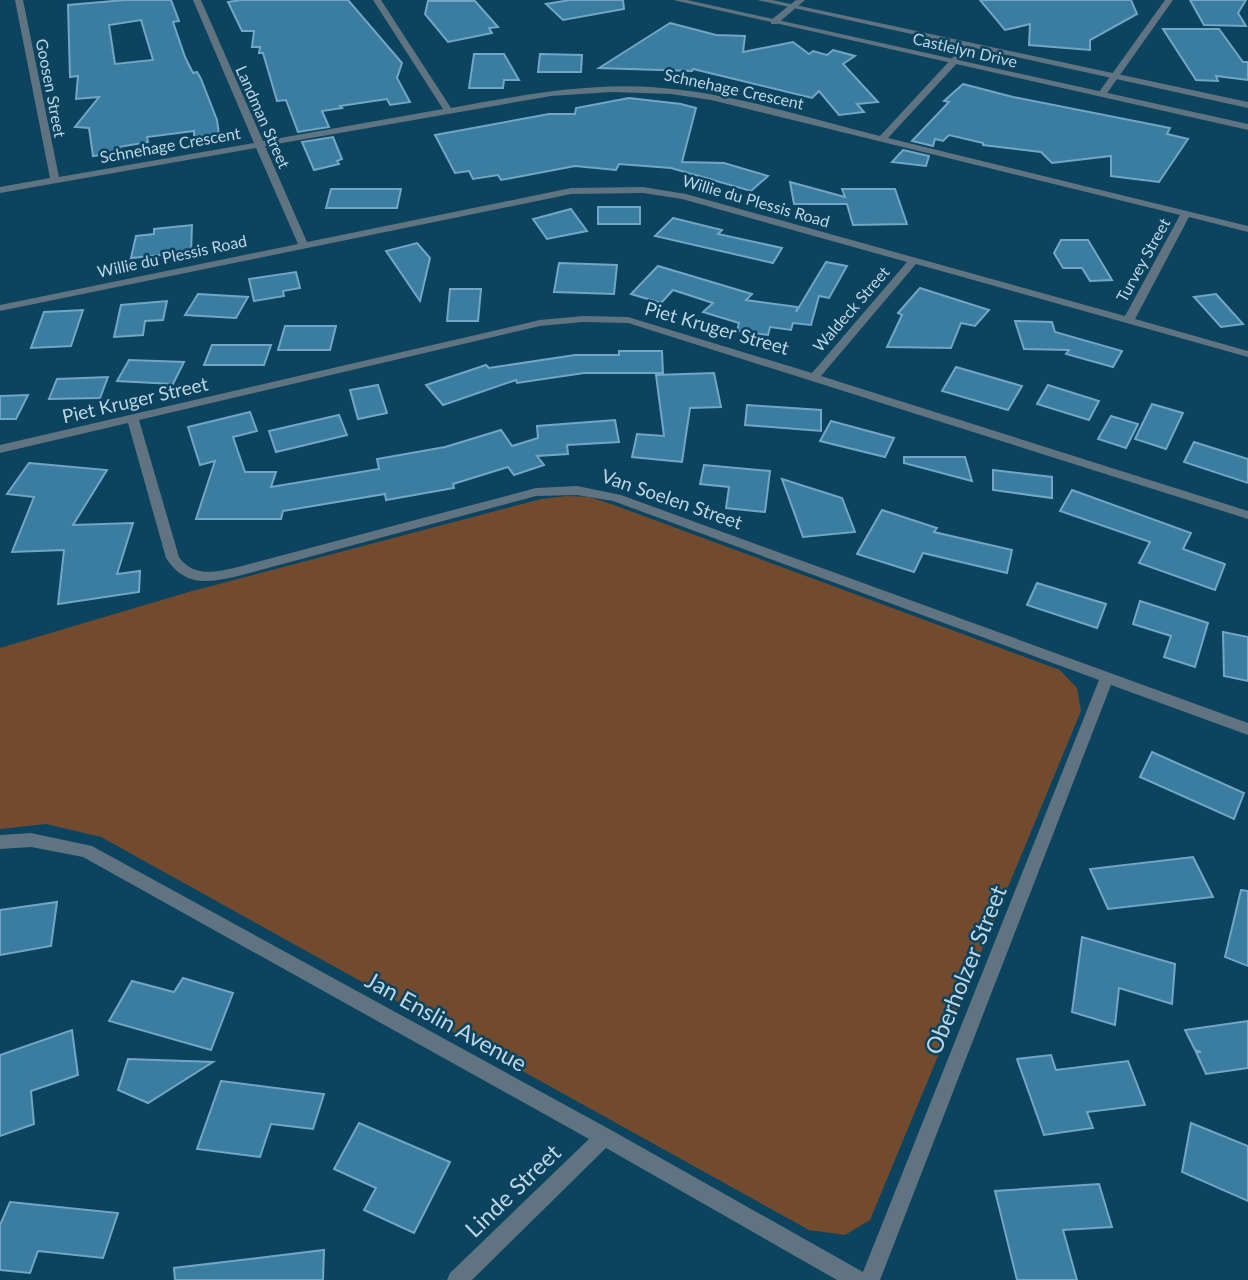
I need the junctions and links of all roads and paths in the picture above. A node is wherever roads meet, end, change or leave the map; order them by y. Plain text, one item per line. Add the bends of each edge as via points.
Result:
1 (19, 0) edge
2 (197, 0) edge
3 (377, 0) edge
4 (677, 0) edge
5 (761, 0) edge
6 (801, 0) edge
7 (1169, 0) edge
8 (792, 7) junction
9 (774, 22) junction
10 (969, 45) junction
11 (953, 61) junction
12 (1115, 76) junction
13 (1102, 94) junction
14 (1247, 105) edge
15 (449, 112) junction
16 (1248, 127) edge
17 (882, 139) junction
18 (261, 146) junction
19 (55, 181) junction
20 (0, 190) edge
21 (1186, 214) junction
22 (1248, 229) edge
23 (303, 245) junction
24 (912, 262) junction
25 (0, 308) edge
26 (1128, 321) junction
27 (1248, 354) edge
28 (815, 376) junction
29 (133, 419) junction
30 (0, 449) edge
31 (1248, 515) edge
32 (1107, 677) junction
33 (1248, 729) edge
34 (0, 842) edge
35 (604, 1137) junction
36 (457, 1280) edge
37 (857, 1280) edge
38 (870, 1280) edge

1 - 19 street, Goosen Street
2 - 18 street, Landman Street
3 - 15 street
4 - 9 street, Castlelyn Drive
5 - 8 street, Castlelyn Drive
6 - 8 street
7 - 12 street
8 - 9 street
8 - 10 street, Castlelyn Drive
9 - 11 street, Castlelyn Drive
10 - 11 street
10 - 12 street, Castlelyn Drive
11 - 13 street, Castlelyn Drive
11 - 17 street
12 - 13 street
12 - 14 street, Castlelyn Drive
13 - 16 street, Castlelyn Drive
15 - 17 street, Schnehage Crescent via 594,88 663,89
15 - 18 street, Schnehage Crescent
17 - 21 street, Schnehage Crescent
18 - 19 street, Schnehage Crescent
18 - 23 street, Landman Street
19 - 20 street, Schnehage Crescent
21 - 22 street, Schnehage Crescent
21 - 26 street, Turvey Street
23 - 24 street, Willie du Plessis Road via 491,205 607,189 683,196
23 - 25 street, Willie du Plessis Road
24 - 26 street, Willie du Plessis Road
24 - 28 street, Waldeck Street
26 - 27 street, Willie du Plessis Road
28 - 29 street, Piet Kruger Street via 628,320 583,319 540,323
28 - 31 street, Piet Kruger Street
29 - 30 street, Piet Kruger Street
29 - 32 street, Van Soelen Street via 173,558 177,567 191,576 217,576 537,492 588,490
32 - 33 street, Van Soelen Street
32 - 38 street, Oberholzer Street
34 - 35 street, Jan Enslin Avenue via 31,840 86,851
35 - 36 street, Linde Street
35 - 37 street, Jan Enslin Avenue

